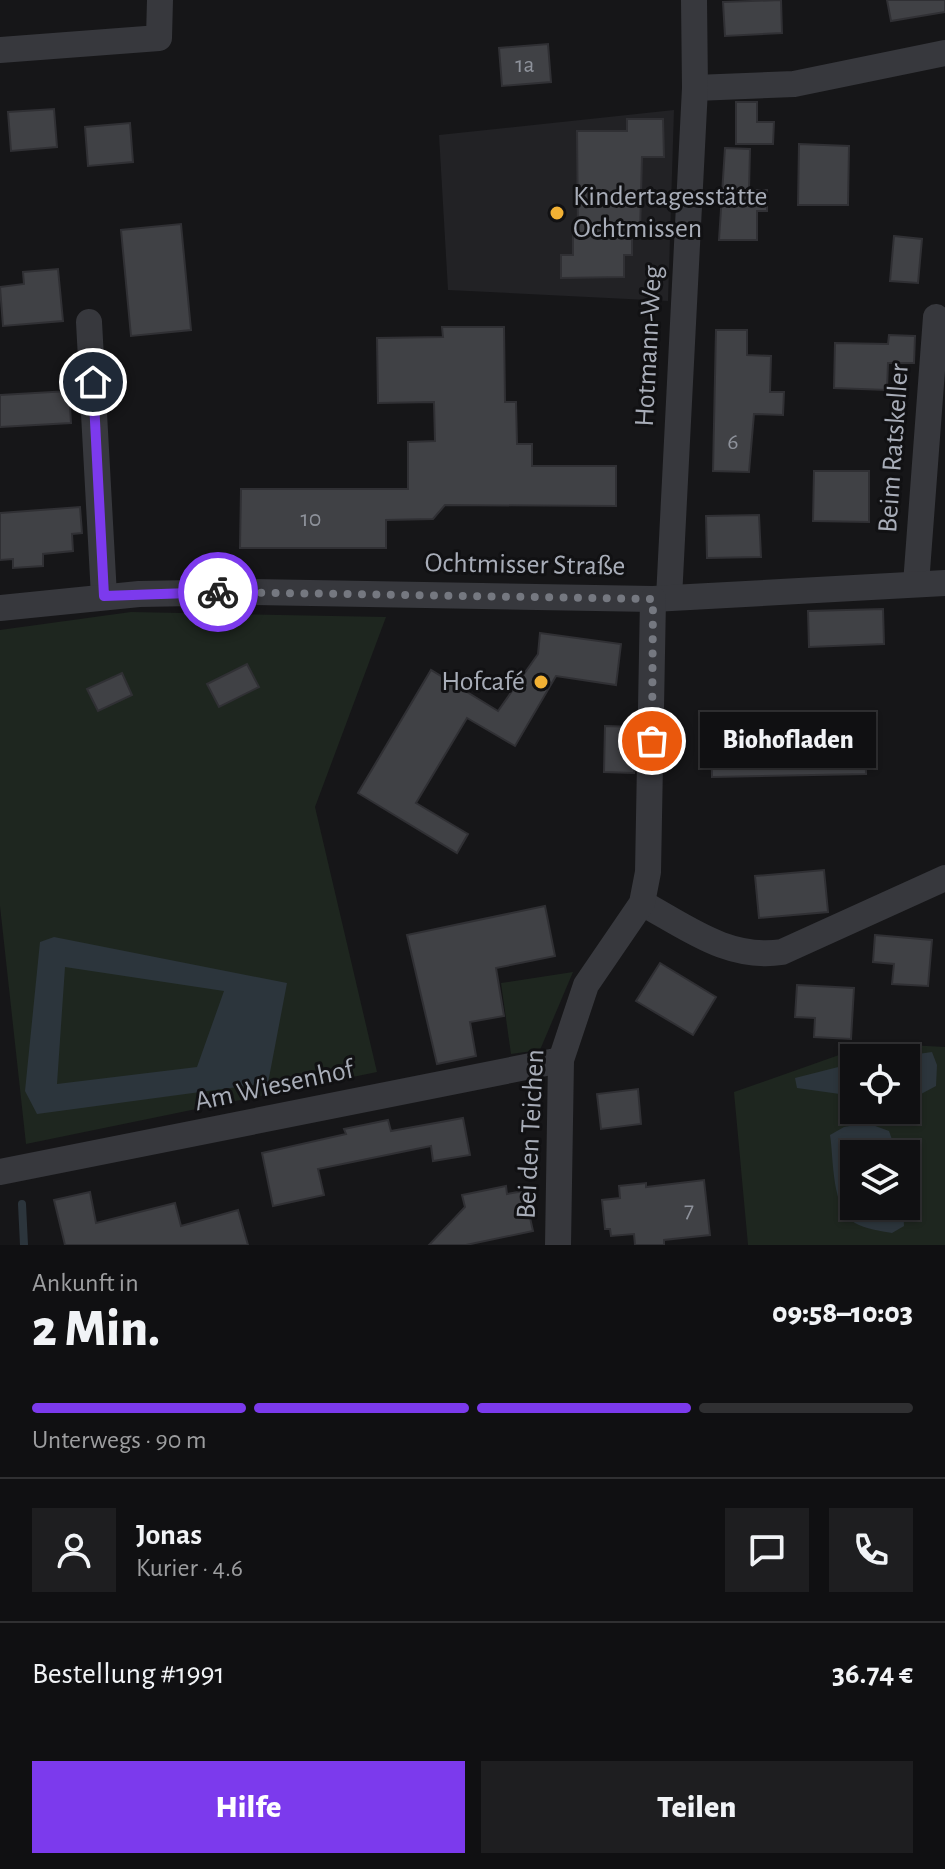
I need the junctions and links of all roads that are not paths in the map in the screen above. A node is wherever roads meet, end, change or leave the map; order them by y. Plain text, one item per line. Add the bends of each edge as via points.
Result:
1 (160, 0) edge
2 (694, 0) edge
3 (0, 50) edge
4 (945, 53) edge
5 (695, 88) junction
6 (936, 317) dead end
7 (89, 322) dead end
8 (945, 583) edge
9 (916, 584) junction
10 (104, 596) junction
11 (661, 599) junction
12 (0, 608) edge
13 (945, 878) edge
14 (642, 903) junction
15 (561, 1060) junction
16 (0, 1172) edge
17 (558, 1245) edge

1 - 3 street via 159,38
2 - 5 street, Hotmann-Weg
4 - 5 street via 794,84
5 - 11 street, Hotmann-Weg
6 - 9 street, Beim Ratskeller
7 - 10 street
8 - 9 street, Ochtmisser Straße
9 - 11 street, Ochtmisser Straße
10 - 11 street, Ochtmisser Straße via 250,592
10 - 12 street, Ochtmisser Straße
11 - 14 street, Hotmann-Weg via 651,836
13 - 14 street via 782,952 756,956 731,951
14 - 15 street, Bei den Teichen via 586,985
15 - 16 street, Am Wiesenhof
15 - 17 street, Bei den Teichen

